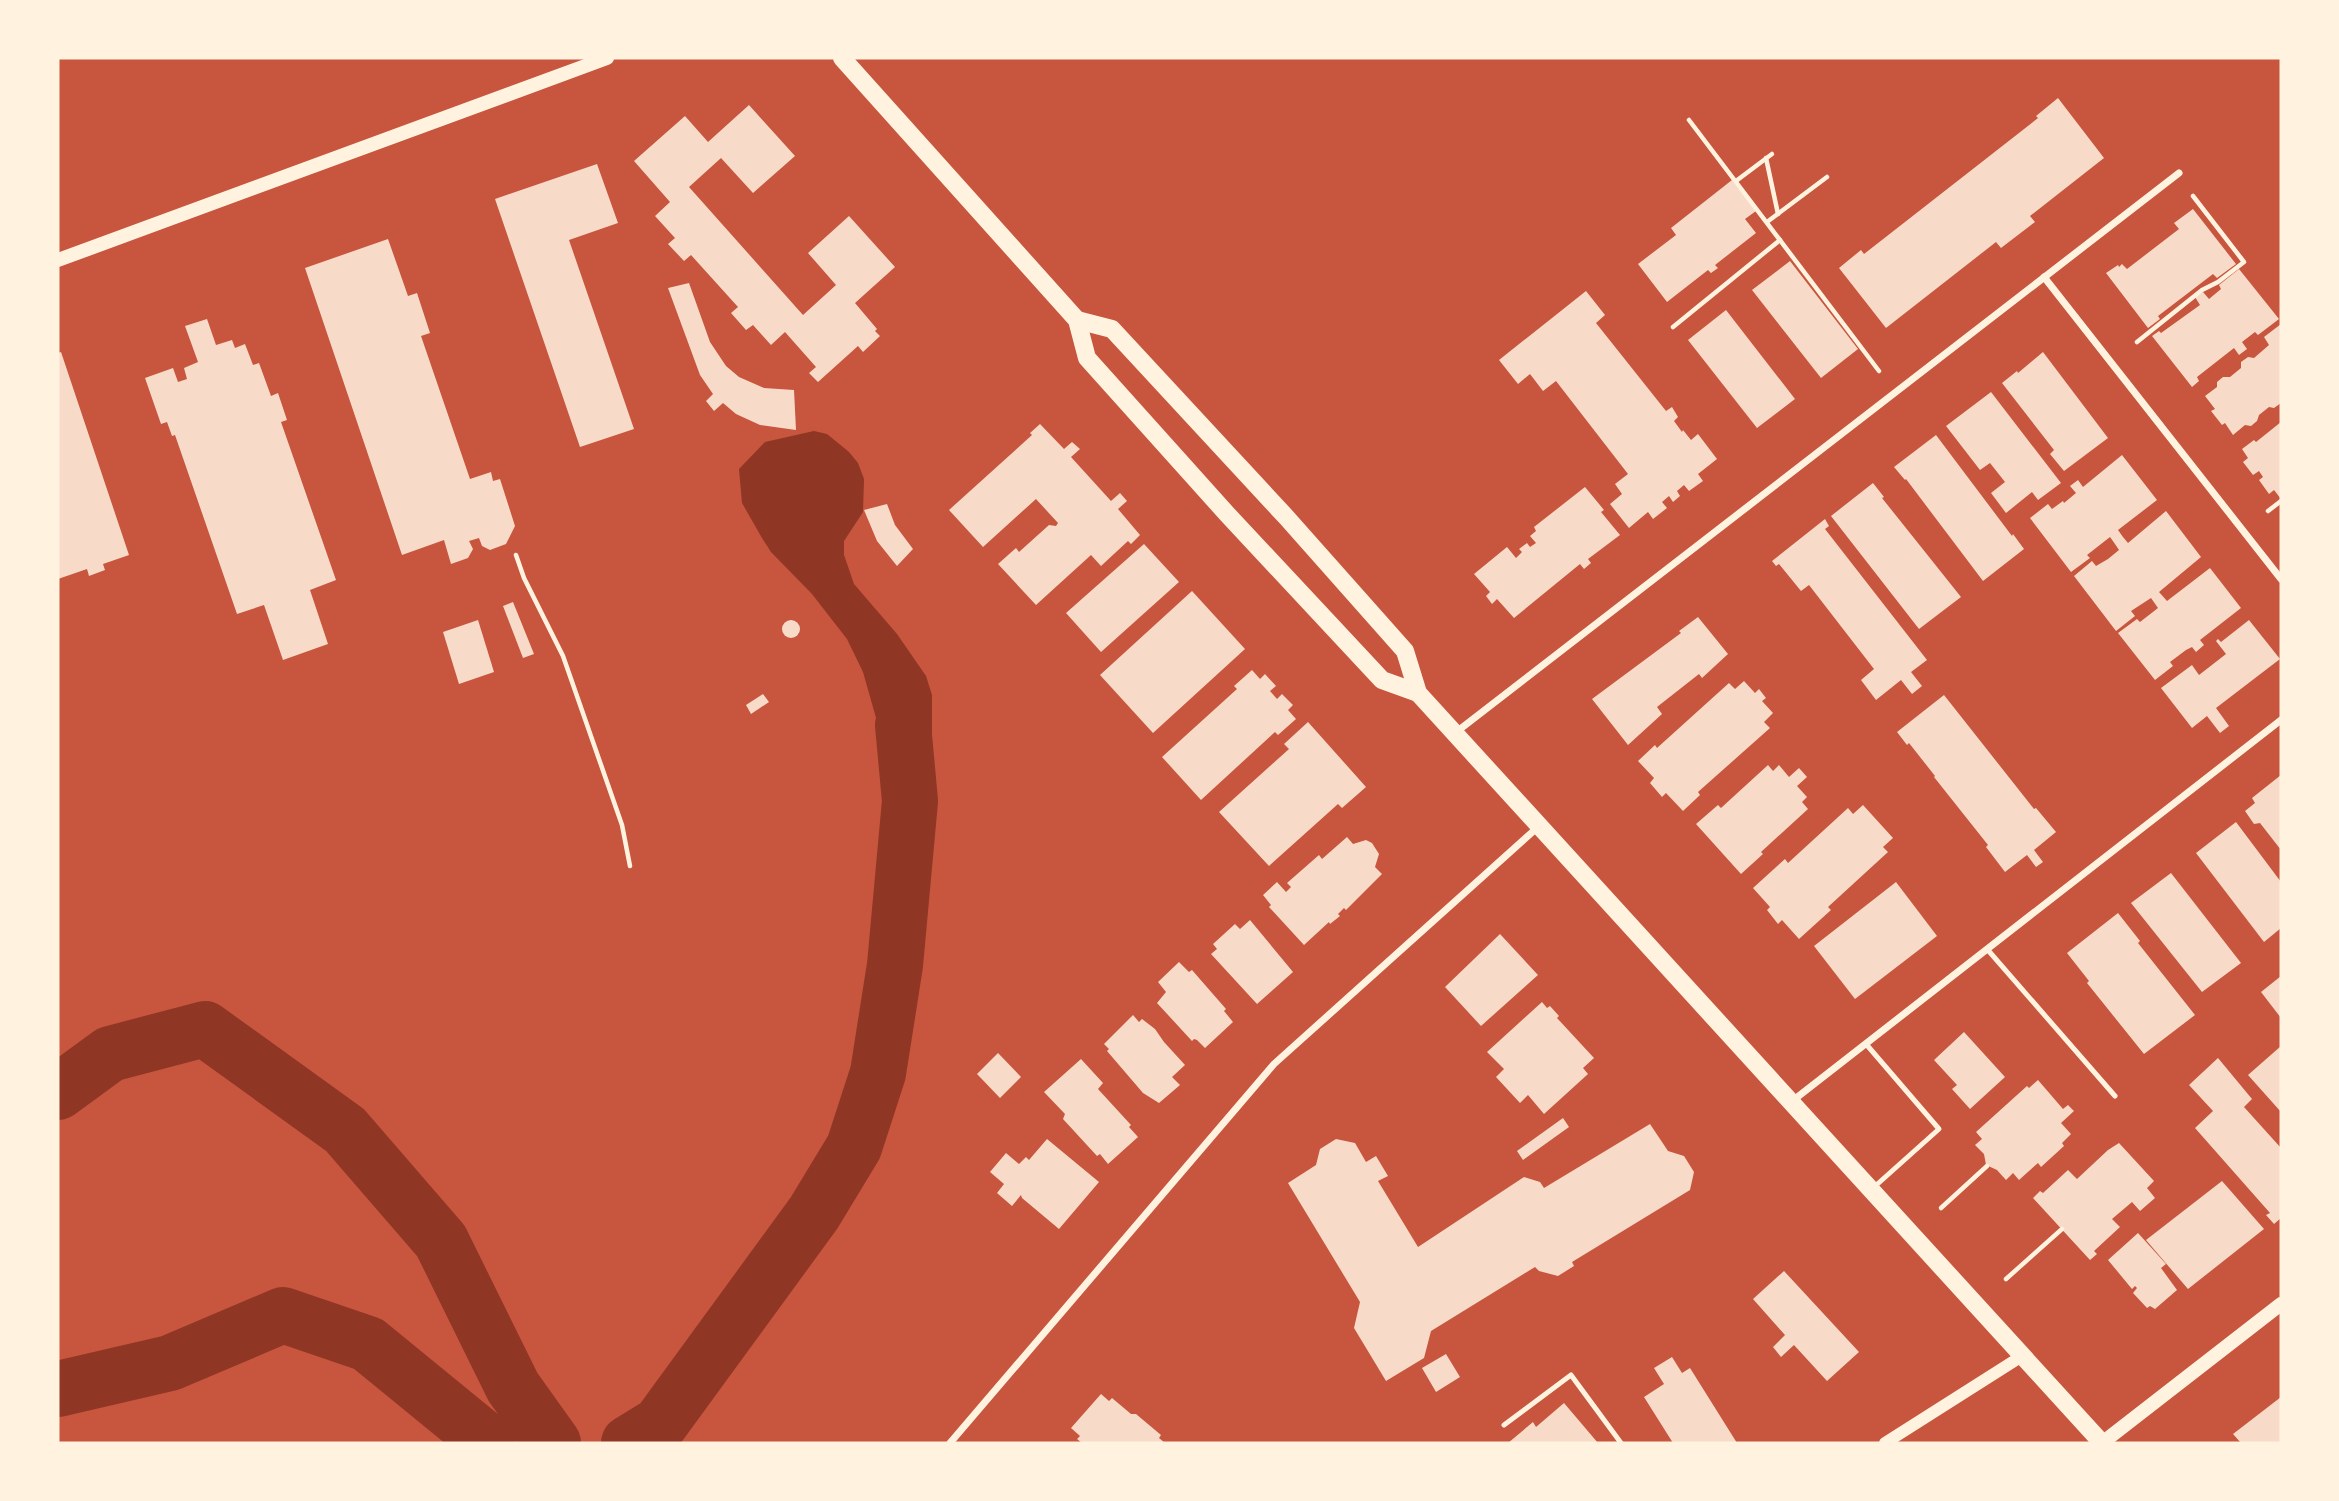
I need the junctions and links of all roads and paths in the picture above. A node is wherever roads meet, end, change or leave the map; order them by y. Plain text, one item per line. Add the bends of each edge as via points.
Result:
1 (607, 58) edge
2 (842, 58) edge
3 (1689, 120) dead end
4 (1772, 154) dead end
5 (1766, 158) junction
6 (2179, 173) dead end
7 (1827, 177) dead end
8 (1736, 181) junction
9 (2193, 196) dead end
10 (1778, 214) junction
11 (1767, 222) junction
12 (1780, 240) junction
13 (58, 260) edge
14 (2044, 277) junction
15 (1077, 320) junction
16 (1673, 327) dead end
17 (2137, 342) dead end
18 (1879, 370) dead end
19 (2281, 501) edge
20 (2268, 512) dead end
21 (516, 555) dead end
22 (2281, 579) edge
23 (1418, 693) junction
24 (2281, 720) edge
25 (1455, 734) junction
26 (1539, 826) junction
27 (630, 866) dead end
28 (1987, 949) junction
29 (1866, 1044) junction
30 (2115, 1096) dead end
31 (1790, 1103) junction
32 (1987, 1166) dead end
33 (1871, 1190) junction
34 (1941, 1208) dead end
35 (2062, 1229) dead end
36 (2006, 1279) dead end
37 (2281, 1304) edge
38 (2022, 1356) junction
39 (1504, 1425) dead end
40 (950, 1443) edge
41 (1621, 1443) edge
42 (1885, 1443) edge
43 (2102, 1443) edge

1 - 13 main road
2 - 15 main road
3 - 8 path
4 - 5 path
5 - 8 path
5 - 10 path
6 - 14 street
7 - 10 path
8 - 11 path
9 - 17 path via 2244,262
10 - 11 path
11 - 12 path
12 - 16 path
12 - 18 path
14 - 22 street
14 - 25 street
15 - 23 main road via 1087,358 1227,514 1382,680
15 - 23 main road via 1112,330 1287,518 1405,651
19 - 20 path
21 - 27 path via 563,656 622,825
23 - 25 main road
24 - 28 street
25 - 26 main road
26 - 31 main road
26 - 40 street via 1274,1064
28 - 29 street
28 - 30 lane
29 - 31 street
29 - 33 lane via 1939,1129
31 - 33 main road
32 - 34 path
33 - 38 main road
35 - 36 path
37 - 43 main road
38 - 42 street
38 - 43 main road
39 - 41 lane via 1572,1375

